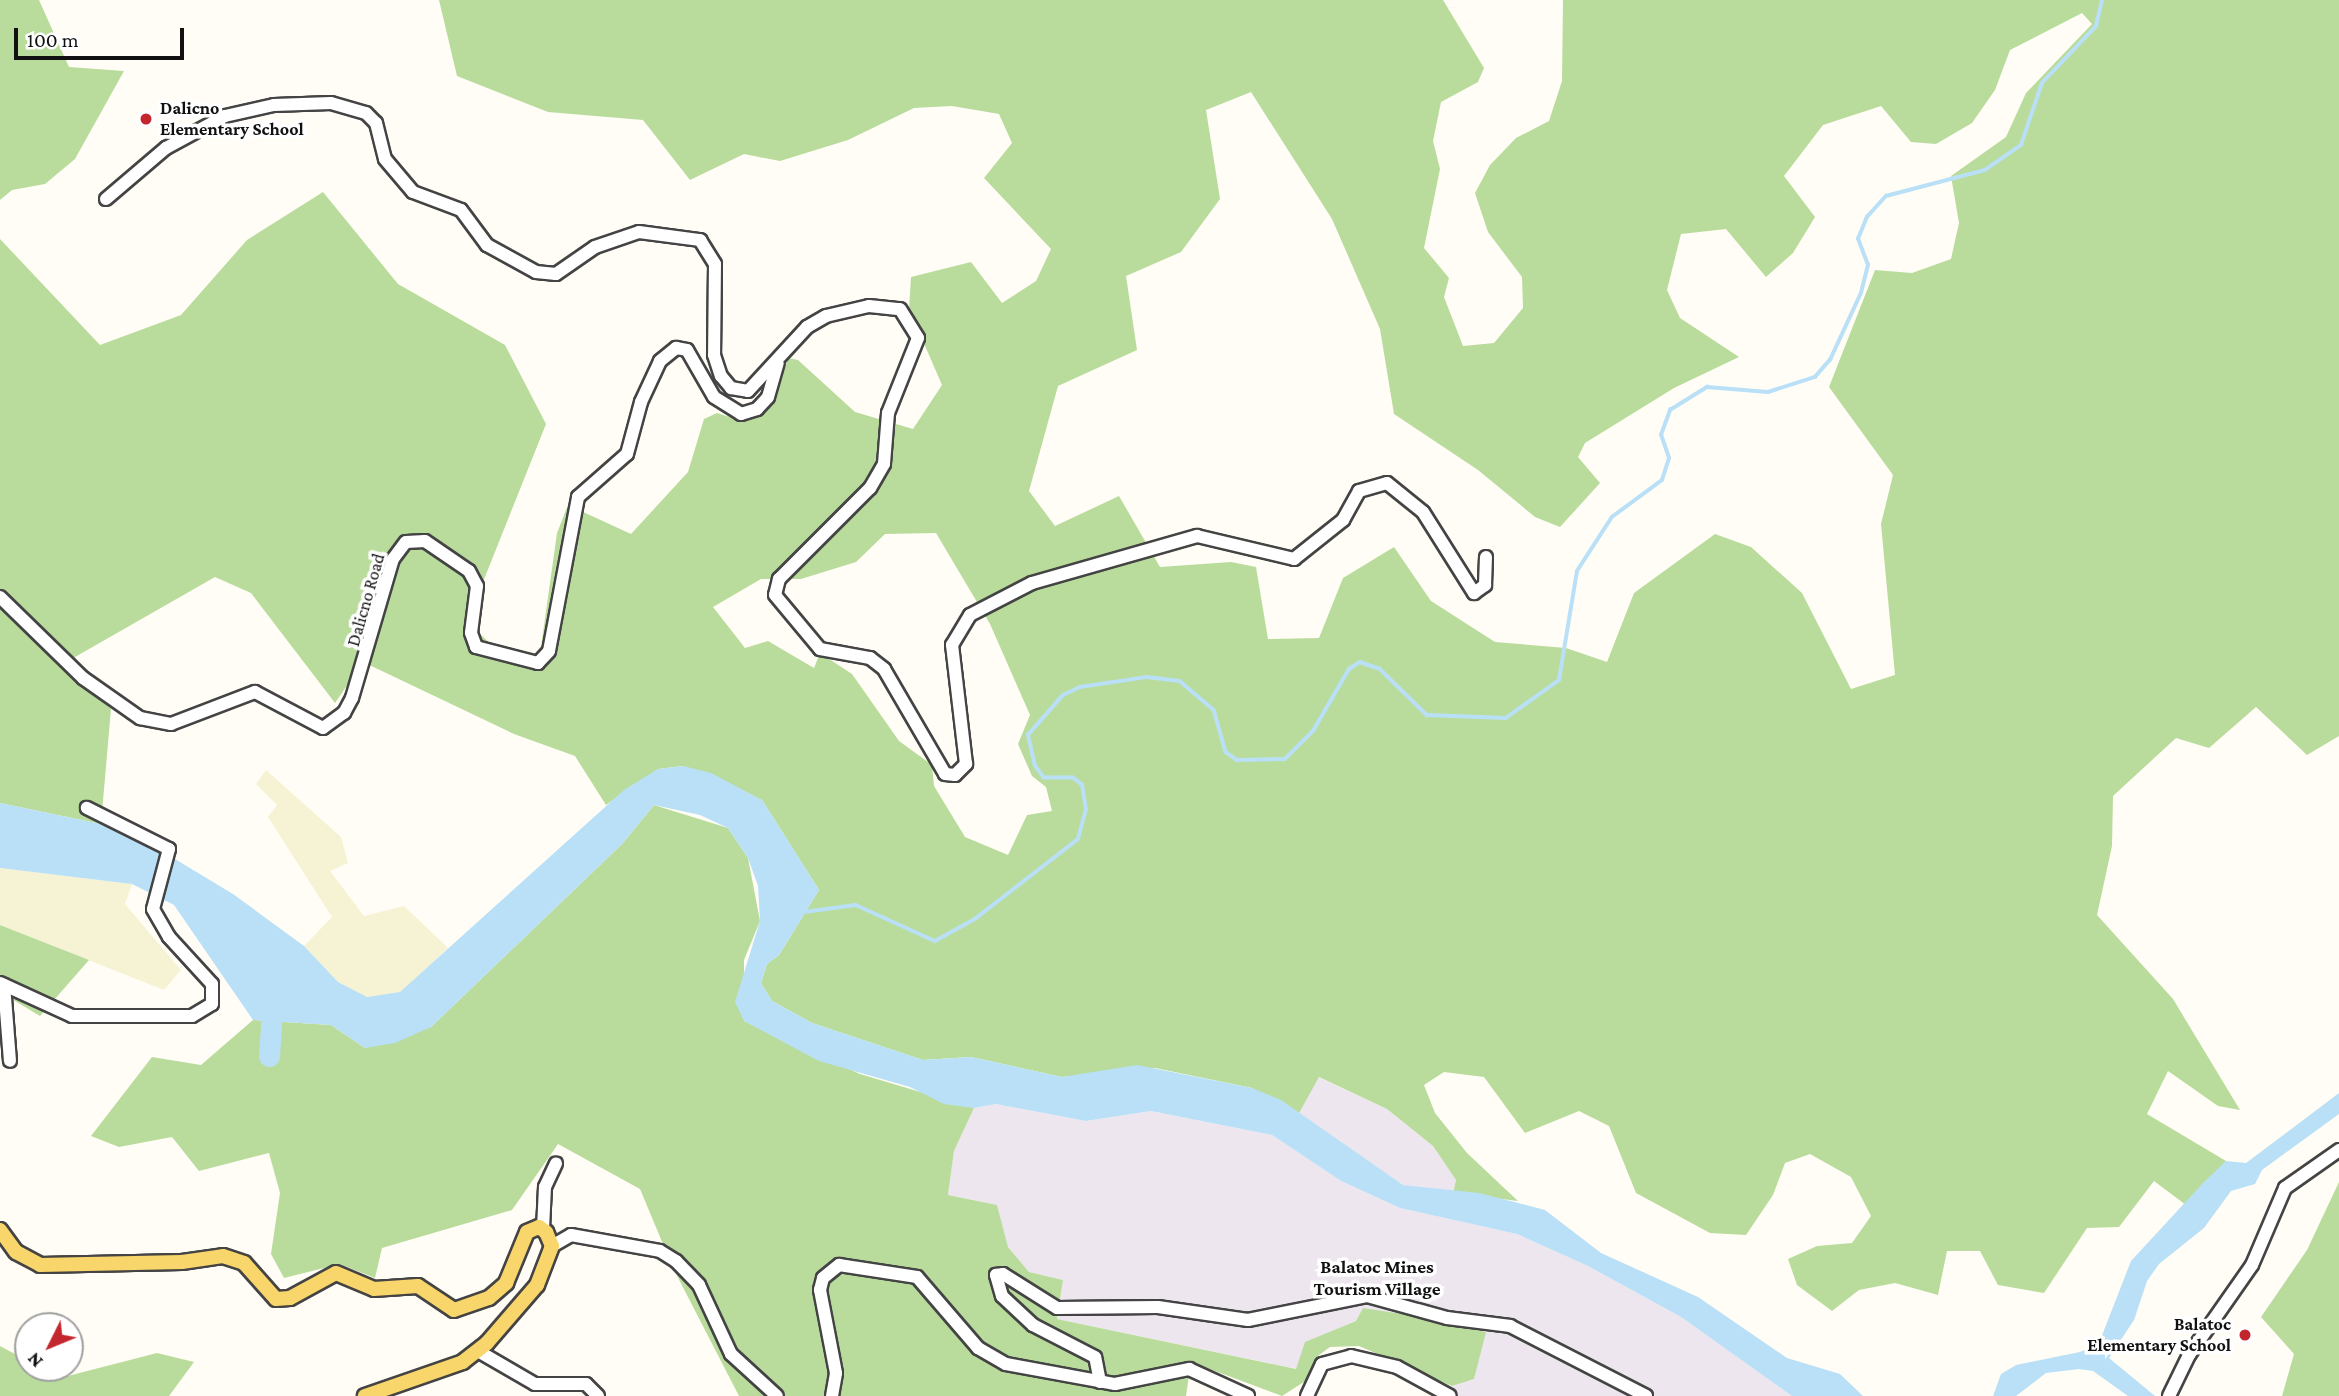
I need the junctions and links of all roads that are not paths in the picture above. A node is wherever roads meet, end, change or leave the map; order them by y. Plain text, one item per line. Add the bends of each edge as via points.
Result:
1 (106, 199) dead end
2 (783, 353) junction
3 (1486, 557) dead end
4 (0, 597) edge
5 (87, 808) dead end
6 (2, 984) edge
7 (10, 1062) dead end
8 (2339, 1150) edge
9 (556, 1163) dead end
10 (0, 1230) edge
11 (549, 1238) junction
12 (478, 1351) junction
13 (1100, 1382) junction
14 (365, 1396) edge
15 (598, 1396) edge
16 (777, 1396) edge
17 (832, 1396) edge
18 (1248, 1396) edge
19 (1307, 1396) edge
20 (1450, 1396) edge
21 (1646, 1396) edge
22 (2169, 1396) edge

1 - 2 street via 166,148 225,116 274,105 331,103 366,113 376,123 388,165 413,192 461,210 487,245 536,272 556,274 595,247 639,232 700,240 715,264 714,355 720,376 732,388 748,391
2 - 3 street via 826,316 869,306 900,309 918,338 888,413 884,464 870,488 779,579 775,595 820,649 870,658 884,669 945,774 955,775 966,764 952,645 956,636 970,615 1031,583 1197,536 1294,559 1343,520 1356,493 1387,483 1423,512 1474,593 1485,586
2 - 4 street, Dalicno Road via 768,397 757,409 741,414 714,397 687,350 676,348 660,360 641,402 627,454 578,497 549,651 538,663 473,644 478,596 473,577 459,560 425,541 406,542 393,559 366,664 344,713 323,728 255,692 171,724 140,718 82,678
5 - 6 street via 162,843 169,855 155,893 158,921 212,984 212,1004 201,1015 72,1016
6 - 7 street
8 - 22 street via 2285,1188 2252,1265 2189,1355
9 - 11 street via 545,1187
10 - 11 main road via 16,1252 40,1265 182,1262 223,1255 244,1263 276,1299 290,1298 336,1273 374,1289 418,1286 454,1310 489,1298 506,1283 527,1232
11 - 12 main road via 530,1296
11 - 16 street via 571,1235 660,1251 676,1261 699,1285 731,1354
12 - 14 main road via 463,1362
12 - 15 street via 535,1384 586,1384
13 - 17 street via 1006,1364 978,1348 916,1277 839,1265 828,1271 820,1290 836,1373
13 - 18 street via 1189,1369
13 - 21 street via 1095,1357 1033,1325 1002,1296 996,1275 1003,1274 1057,1308 1158,1307 1248,1320 1330,1299 1367,1296 1447,1318 1510,1326
19 - 20 street via 1321,1364 1351,1356 1397,1367

